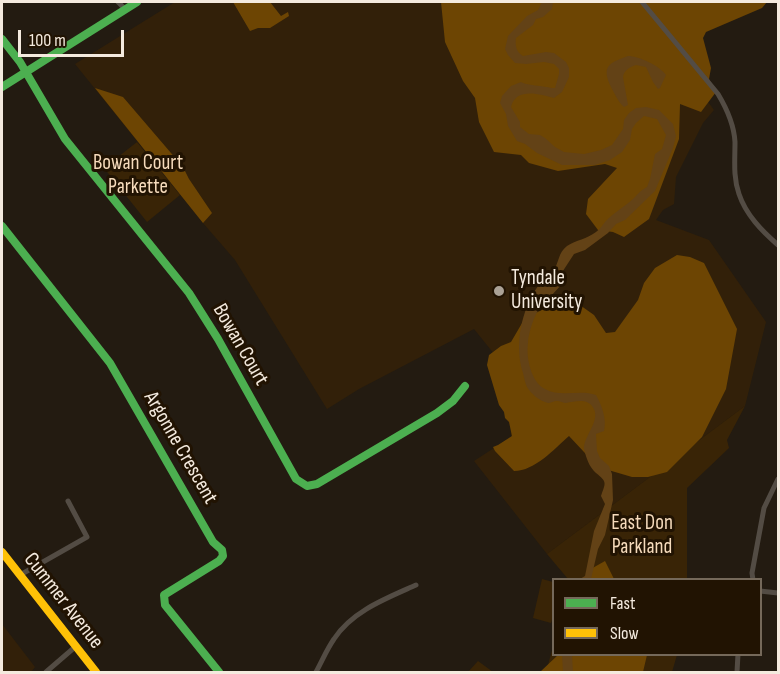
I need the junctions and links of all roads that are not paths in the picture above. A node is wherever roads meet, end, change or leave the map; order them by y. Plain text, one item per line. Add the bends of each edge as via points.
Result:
1 (118, 2) edge
2 (137, 2) edge
3 (642, 2) edge
4 (125, 9) junction
5 (2, 39) edge
6 (25, 72) junction
7 (2, 87) edge
8 (3, 231) edge
9 (778, 245) edge
10 (465, 386) dead end
11 (778, 479) edge
12 (69, 501) dead end
13 (2, 552) edge
14 (20, 575) junction
15 (753, 578) edge
16 (416, 585) dead end
17 (762, 591) edge
18 (778, 592) edge
19 (75, 647) junction
20 (738, 656) edge
21 (46, 672) edge
22 (96, 672) edge
23 (219, 672) edge
24 (316, 672) edge
25 (737, 672) edge

1 - 4 street
2 - 4 street
3 - 9 street via 726,108 735,140 734,173 739,194 750,217
4 - 6 street
5 - 6 street, Bowan Court
6 - 7 street
6 - 10 street, Bowan Court via 65,140 189,293 296,479 307,486 317,484 437,413
8 - 23 street, Argonne Crescent via 110,363 213,543 222,550 219,561 164,596 165,605
11 - 15 street via 764,508
12 - 14 street via 87,537
13 - 14 street, Cummer Avenue
14 - 19 street, Cummer Avenue
16 - 24 street via 351,621 334,637
17 - 18 street
19 - 21 street
19 - 22 street, Cummer Avenue
20 - 25 street

